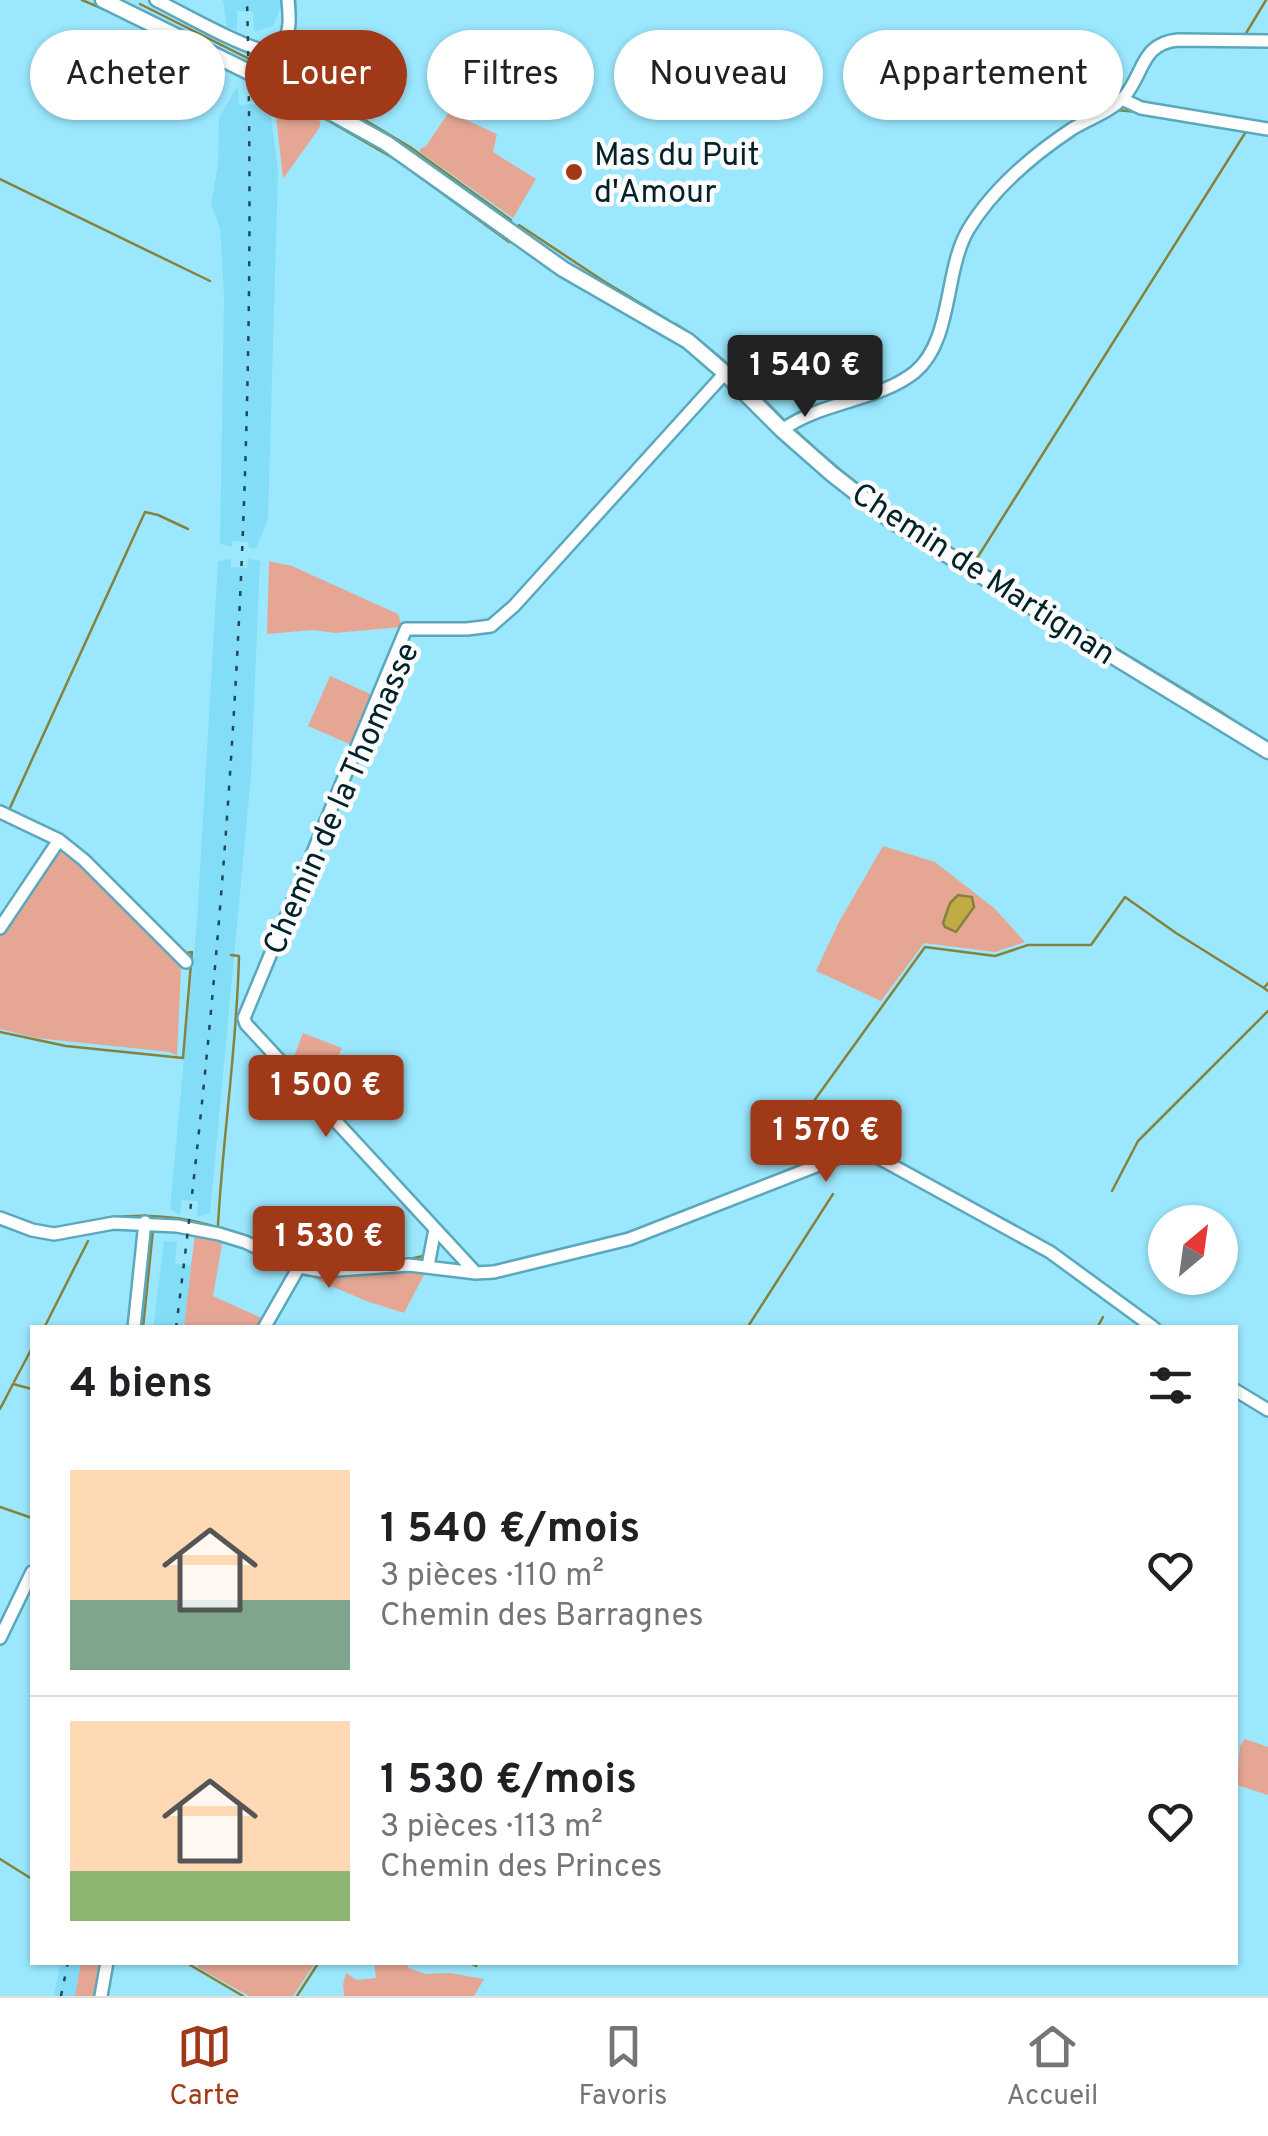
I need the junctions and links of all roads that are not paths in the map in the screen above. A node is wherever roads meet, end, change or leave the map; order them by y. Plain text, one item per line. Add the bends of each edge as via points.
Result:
1 (104, 0) edge
2 (156, 0) edge
3 (288, 0) edge
4 (133, 6) edge
5 (1268, 41) edge
6 (1123, 97) edge
7 (1123, 99) edge
8 (1087, 120) edge
9 (1268, 129) edge
10 (725, 373) junction
11 (782, 430) junction
12 (1268, 751) edge
13 (0, 812) edge
14 (59, 840) junction
15 (0, 928) edge
16 (186, 962) dead end
17 (0, 1218) edge
18 (145, 1222) junction
19 (436, 1229) junction
20 (428, 1266) junction
21 (299, 1267) junction
22 (476, 1274) junction
23 (134, 1325) edge
24 (266, 1325) edge
25 (1150, 1325) edge
26 (1238, 1392) edge
27 (1268, 1410) edge
28 (30, 1576) edge
29 (0, 1638) edge
30 (106, 1965) edge
31 (101, 1996) edge

1 - 4 main road, Chemin de Martignan
2 - 3 street via 240,42 271,50 284,42
4 - 10 main road, Chemin de Martignan via 386,143 563,269 688,341
5 - 6 street via 1166,41 1152,49
7 - 9 street
8 - 11 street via 988,202 963,240 940,329 917,370
10 - 11 main road, Chemin de Martignan
10 - 19 street, Chemin de la Thomasse via 491,626 406,630 246,1014 246,1024
11 - 12 main road, Chemin de Martignan via 892,521
13 - 14 street
14 - 15 street
14 - 16 street
17 - 18 street via 54,1234
18 - 21 street via 219,1234
18 - 23 street
19 - 20 street
19 - 22 street
20 - 21 street
20 - 22 street
21 - 24 street
22 - 25 street via 628,1239 847,1154 868,1152 1050,1252
26 - 27 street
28 - 29 street
30 - 31 street

